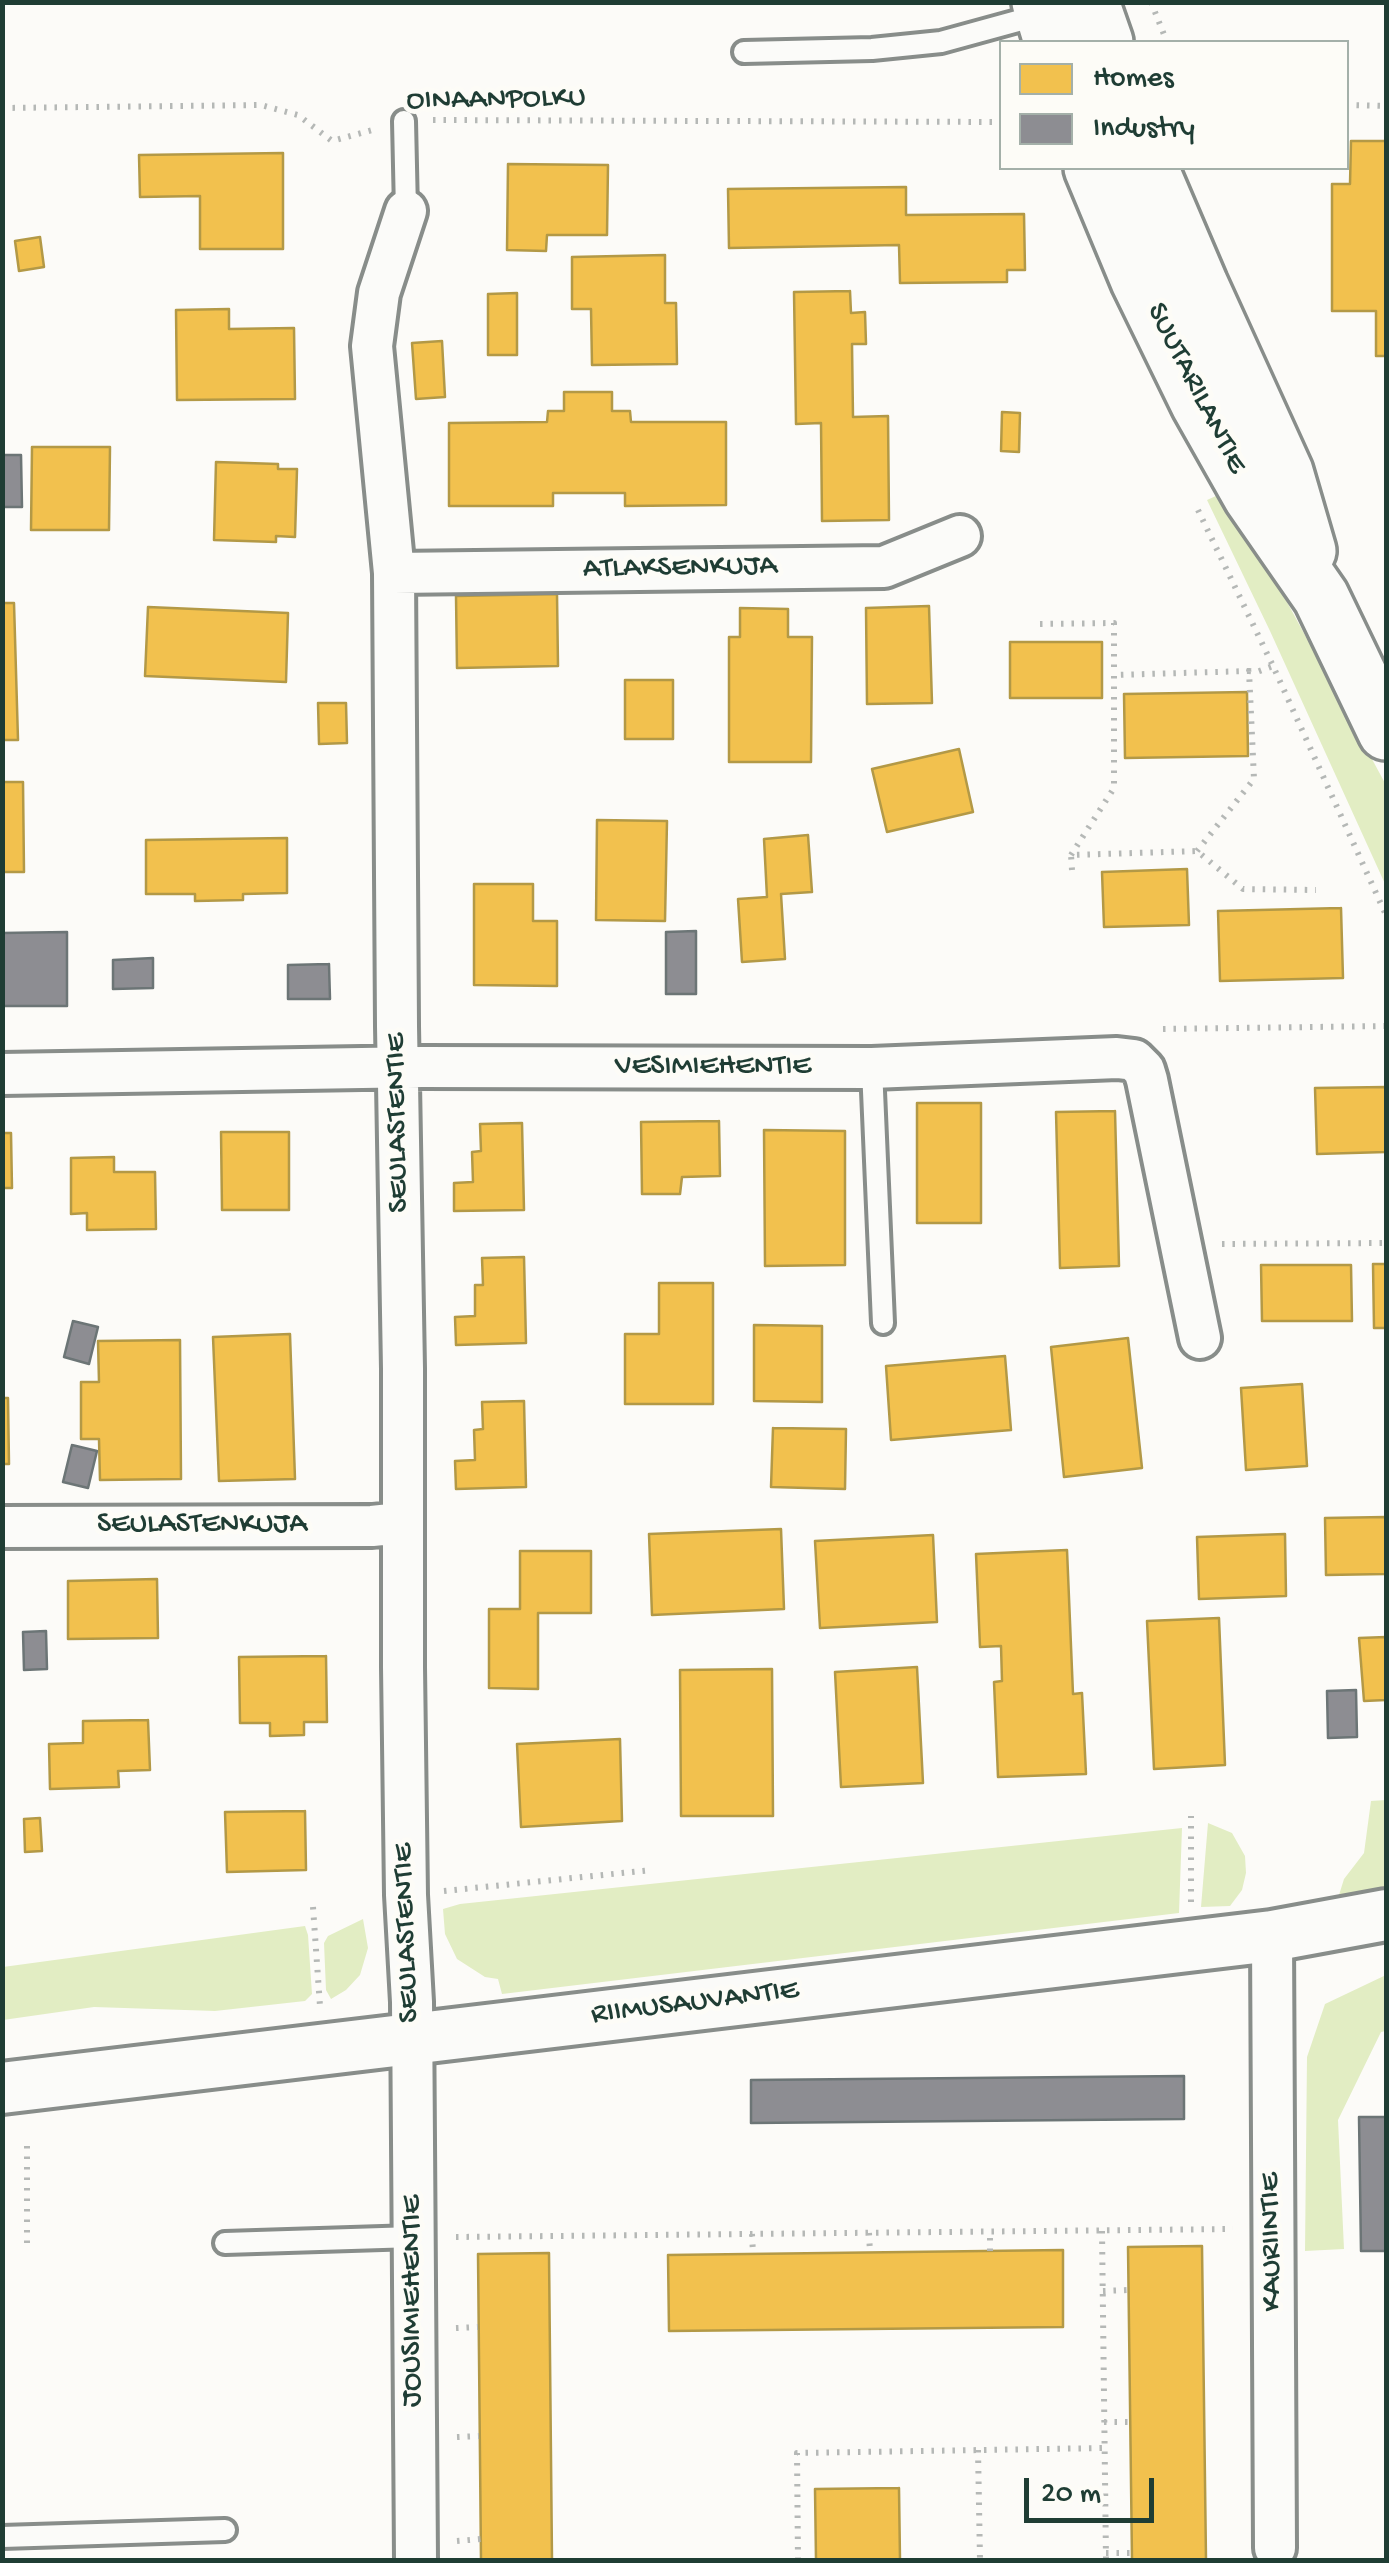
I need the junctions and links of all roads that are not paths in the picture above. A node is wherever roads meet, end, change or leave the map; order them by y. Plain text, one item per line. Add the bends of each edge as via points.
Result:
1 (1070, 15) edge
2 (744, 52) dead end
3 (404, 121) road end
4 (1093, 170) edge
5 (1151, 170) edge
6 (406, 211) joint
7 (960, 536) dead end
8 (394, 573) junction
9 (1321, 597) junction
10 (1386, 732) edge
11 (398, 1068) junction
12 (872, 1068) junction
13 (2, 1074) edge
14 (883, 1323) dead end
15 (1200, 1338) dead end
16 (401, 1523) junction
17 (2, 1527) edge
18 (1386, 1915) edge
19 (1272, 1936) junction
20 (412, 2041) junction
21 (2, 2088) edge
22 (431, 2237) junction
23 (225, 2242) dead end
24 (225, 2530) dead end
25 (2, 2537) edge
26 (1276, 2548) dead end
27 (434, 2551) edge

1 - 2 lane via 941,42
3 - 6 lane
4 - 9 main road, SUUTARILANTIE via 1199,404 1251,496
5 - 9 main road, SUUTARILANTIE via 1285,472
6 - 8 street, SEULASTENTIE via 378,293 372,346
7 - 8 street, ATLAKSENKUJA via 884,566
8 - 11 street, SEULASTENTIE
9 - 10 main road, SUUTARILANTIE
11 - 12 street, VESIMIEHENTIE
11 - 13 street, VESIMIEHENTIE
11 - 16 street, SEULASTENTIE
12 - 14 lane
12 - 15 street, VESIMIEHENTIE via 1134,1060 1147,1080
16 - 17 street, SEULASTENKUJA
16 - 20 street, SEULASTENTIE
18 - 19 street, RIIMUSAUVANTIE
19 - 20 street, RIIMUSAUVANTIE
19 - 26 street, KAURIINTIE
20 - 21 street, RIIMUSAUVANTIE
20 - 22 street, JOUSIMIEHENTIE
22 - 23 lane
22 - 27 street, JOUSIMIEHENTIE
24 - 25 lane

